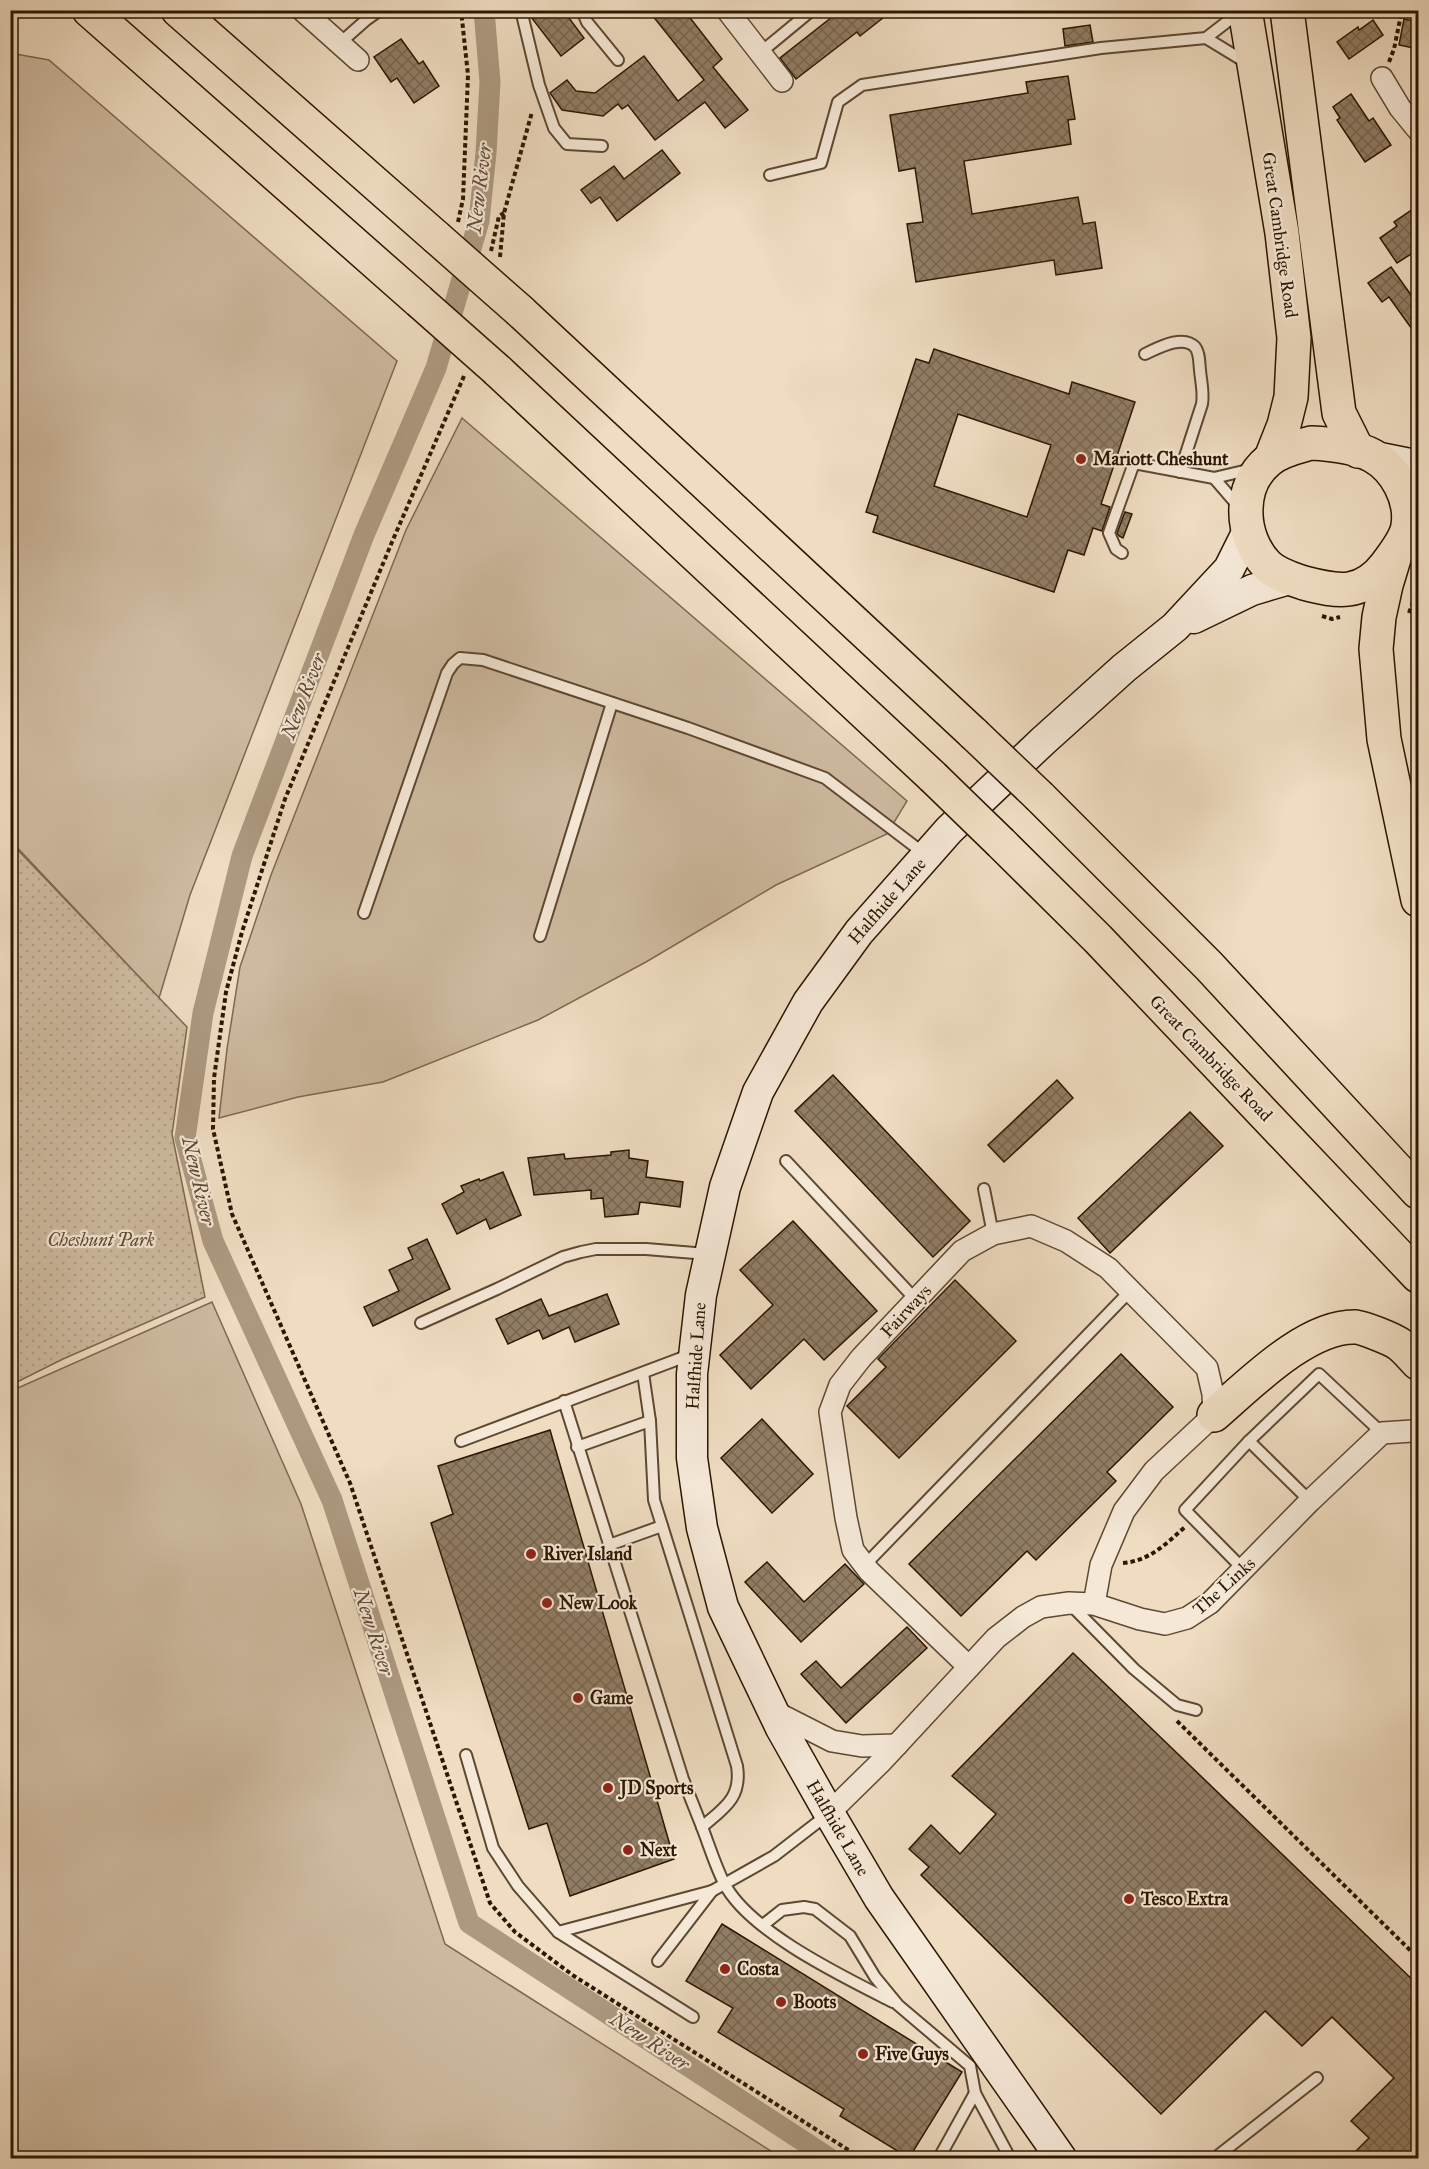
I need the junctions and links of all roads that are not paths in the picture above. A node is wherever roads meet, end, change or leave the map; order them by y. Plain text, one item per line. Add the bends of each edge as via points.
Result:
1 (178, 10) edge
2 (302, 10) edge
3 (380, 10) edge
4 (521, 10) edge
5 (582, 10) edge
6 (812, 10) edge
7 (1236, 10) edge
8 (1245, 10) edge
9 (1287, 10) edge
10 (89, 13) edge
11 (730, 14) edge
12 (1206, 38) junction
13 (340, 43) junction
14 (760, 53) junction
15 (358, 60) dead end
16 (618, 60) dead end
17 (1255, 69) junction
18 (1382, 78) road end
19 (782, 81) dead end
20 (1419, 130) edge
21 (602, 146) dead end
22 (770, 175) dead end
23 (1145, 354) dead end
24 (1366, 454) junction
25 (1266, 463) junction
26 (1419, 463) edge
27 (1180, 472) junction
28 (1214, 477) junction
29 (1247, 528) junction
30 (1408, 529) edge
31 (1122, 553) dead end
32 (1290, 579) junction
33 (1175, 627) junction
34 (612, 703) junction
35 (926, 856) junction
36 (1419, 900) edge
37 (364, 913) dead end
38 (540, 936) dead end
39 (786, 1161) dead end
40 (984, 1189) dead end
41 (1419, 1192) edge
42 (993, 1234) junction
43 (710, 1254) junction
44 (1419, 1276) edge
45 (1131, 1290) junction
46 (916, 1300) junction
47 (421, 1323) dead end
48 (695, 1353) junction
49 (1419, 1363) edge
50 (643, 1373) junction
51 (564, 1401) junction
52 (1214, 1414) junction
53 (650, 1420) junction
54 (1382, 1433) junction
55 (1419, 1433) edge
56 (461, 1441) dead end
57 (1249, 1441) junction
58 (577, 1447) junction
59 (1310, 1501) junction
60 (662, 1526) junction
61 (609, 1545) junction
62 (865, 1565) junction
63 (1244, 1570) junction
64 (1069, 1603) junction
65 (1094, 1604) junction
66 (969, 1667) junction
67 (1196, 1710) dead end
68 (773, 1711) junction
69 (897, 1745) junction
70 (466, 1755) dead end
71 (828, 1813) junction
72 (702, 1827) junction
73 (724, 1884) junction
74 (712, 1891) junction
75 (762, 1925) junction
76 (558, 1932) junction
77 (658, 1961) dead end
78 (898, 2005) junction
79 (693, 2017) dead end
80 (1317, 2078) dead end
81 (975, 2093) junction
82 (939, 2158) edge
83 (1010, 2158) edge
84 (1061, 2158) edge
85 (1215, 2158) edge

1 - 41 main road, bridge via 447,232 520,311 1040,797 1209,966
2 - 13 street
3 - 13 lane
4 - 21 lane via 539,86 554,128 567,144
5 - 16 lane
6 - 14 lane
7 - 12 lane
8 - 17 main road, Great Cambridge Road
9 - 24 main road, Great Cambridge Road via 1339,413
10 - 44 main road, Great Cambridge Road, bridge via 497,370 933,777 1098,939
11 - 14 street
12 - 17 lane
12 - 22 lane via 1101,48 862,84 838,102 821,163
13 - 15 street
14 - 19 street
17 - 25 main road, Great Cambridge Road via 1282,233 1294,338 1291,397 1284,425
18 - 20 street
23 - 27 lane via 1186,342 1199,355 1202,404
24 - 25 main road via 1311,443 1291,448
24 - 26 main road
24 - 30 main road via 1389,468 1400,483 1406,499
25 - 28 lane
25 - 29 main road via 1251,483 1246,504
27 - 28 lane
27 - 31 lane via 1134,463 1109,533
28 - 29 lane via 1240,508
29 - 32 main road via 1256,552 1269,567
29 - 33 main road, Halfhide Lane via 1228,569
30 - 32 main road via 1378,575 1361,586 1330,590
30 - 36 main road via 1379,616 1376,649 1384,739
32 - 33 main road, Halfhide Lane via 1252,590
33 - 35 main road, Halfhide Lane via 1043,741
34 - 35 lane via 825,778
34 - 37 lane via 483,660 460,658 447,673
34 - 38 lane
35 - 43 main road, Halfhide Lane via 859,932 808,1002 758,1092 725,1187
39 - 46 lane
40 - 42 lane
42 - 45 street, Fairways via 1031,1226 1066,1241 1108,1268
42 - 46 street, Fairways via 962,1251
43 - 47 lane via 596,1249 580,1252
43 - 48 main road, Halfhide Lane
45 - 52 street, Fairways via 1207,1368
45 - 62 lane
46 - 62 street, Fairways via 840,1385 830,1412 846,1518 854,1550
48 - 50 lane
48 - 68 main road, Halfhide Lane via 692,1458 702,1528 723,1607
49 - 52 main road via 1398,1343 1357,1327 1329,1332 1287,1354
50 - 51 lane
50 - 53 lane
51 - 56 lane
51 - 58 lane
52 - 65 street via 1154,1471 1124,1511 1101,1565
53 - 58 lane
53 - 60 lane via 654,1500
54 - 55 street
54 - 57 lane via 1319,1374
54 - 59 street, The Links
57 - 59 lane
57 - 63 lane via 1185,1510
58 - 61 lane
59 - 63 street, The Links
60 - 61 lane
60 - 72 lane via 739,1780 727,1808
61 - 72 lane via 683,1779
62 - 66 street, Fairways
63 - 65 street, The Links via 1210,1603 1187,1618 1165,1624
64 - 65 street, The Links
64 - 66 street, The Links via 1041,1607 1023,1617
64 - 67 lane via 1134,1670 1177,1705
66 - 69 street, The Links
68 - 69 street via 832,1741 862,1746
68 - 71 main road, Halfhide Lane
69 - 71 street, The Links
70 - 76 lane via 493,1848 518,1886
71 - 73 lane via 774,1856
71 - 84 main road, Halfhide Lane via 879,1898
72 - 73 lane
73 - 74 lane
73 - 75 lane via 748,1915
74 - 76 lane
74 - 77 lane
75 - 78 lane
75 - 78 lane via 782,1911 804,1907 815,1910 850,1936
76 - 79 lane
78 - 81 lane via 970,2066
80 - 85 lane
81 - 82 lane
81 - 83 lane

